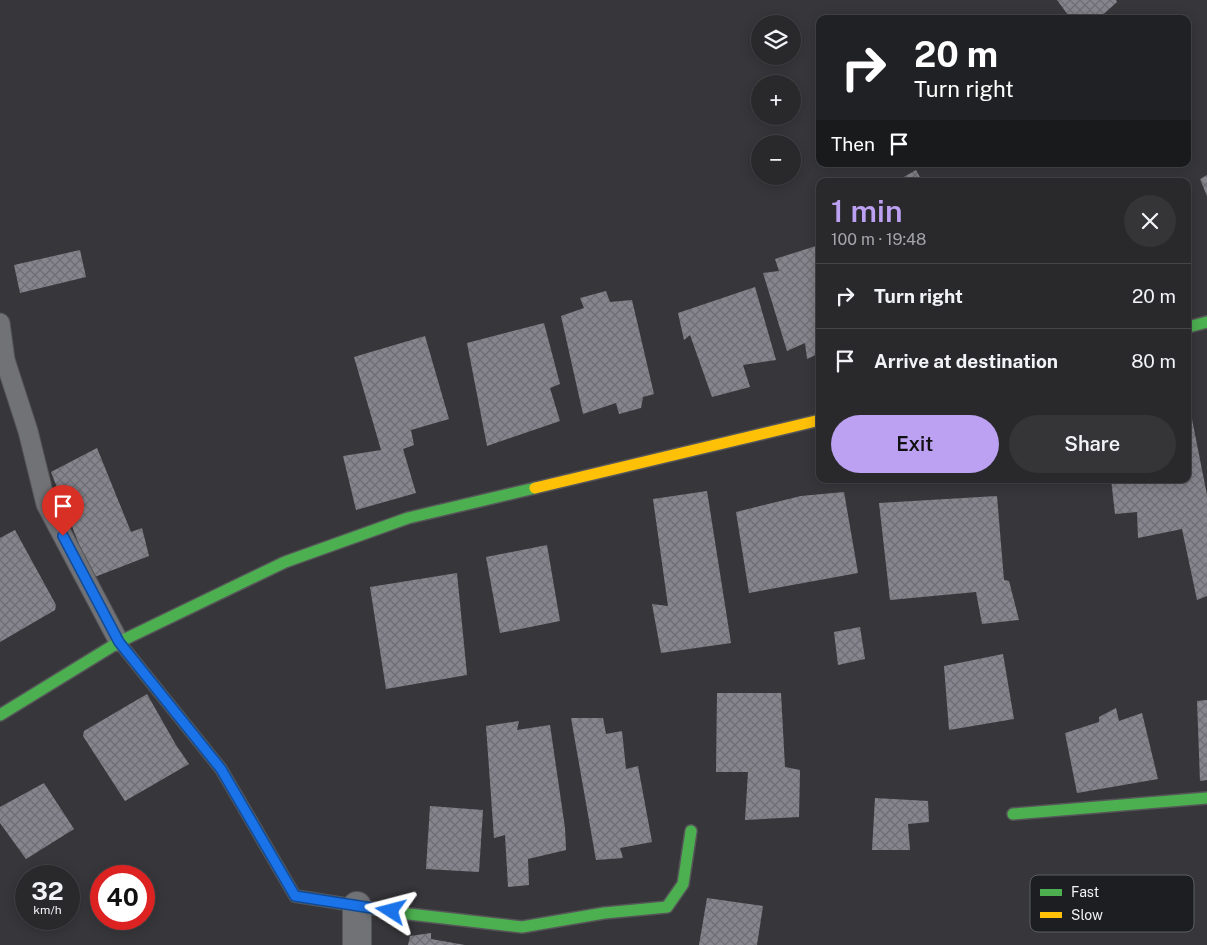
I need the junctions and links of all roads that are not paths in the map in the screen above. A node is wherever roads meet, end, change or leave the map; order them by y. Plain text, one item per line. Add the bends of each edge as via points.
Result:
1 (1207, 322) edge
2 (0, 323) edge
3 (1191, 326) edge
4 (816, 421) edge
5 (119, 642) junction
6 (0, 715) edge
7 (1207, 798) edge
8 (1013, 814) dead end
9 (691, 832) dead end
10 (357, 906) junction
11 (357, 945) edge

1 - 3 street
2 - 5 lane via 5,360 28,431 46,504
4 - 5 street via 408,518 285,562
5 - 6 street
5 - 10 street via 221,769 295,896
7 - 8 street
9 - 10 street via 683,884 667,907 604,913 522,927
10 - 11 street

